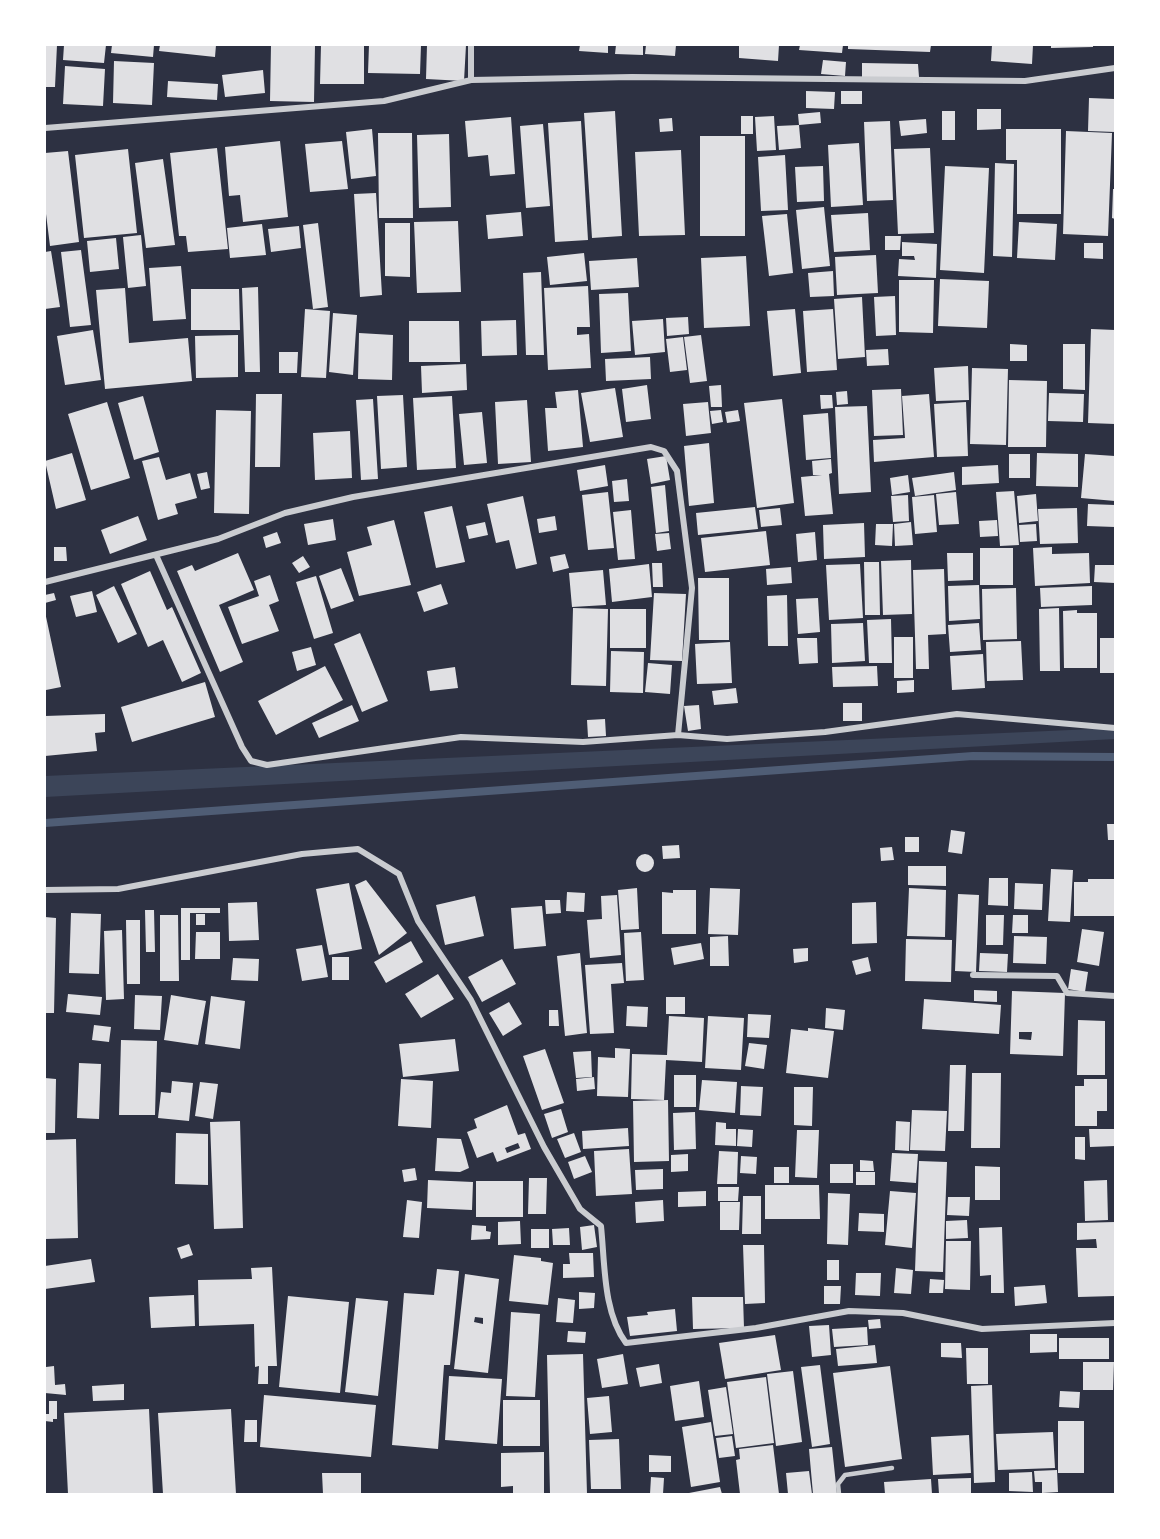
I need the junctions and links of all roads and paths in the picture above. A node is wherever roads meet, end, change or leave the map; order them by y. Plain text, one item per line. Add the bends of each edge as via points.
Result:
1 (471, 45) edge
2 (1115, 68) edge
3 (471, 80) junction
4 (45, 128) edge
5 (156, 555) junction
6 (45, 582) edge
7 (1115, 728) edge
8 (678, 735) junction
9 (45, 890) edge
10 (973, 975) dead end
11 (1115, 996) edge
12 (1115, 1323) edge
13 (892, 1468) dead end
14 (839, 1494) edge

1 - 3 street
2 - 3 street via 1025,81
3 - 4 street via 384,101
5 - 6 street
5 - 8 street via 251,761 267,765 461,737 583,742
5 - 8 street via 218,539 285,513 353,497 622,451 651,447 664,451 677,471 692,588
7 - 8 street via 957,714 825,732 727,740
9 - 12 street via 118,889 302,855 358,849 399,873 418,921 471,1000 556,1168 580,1209 601,1226 611,1308 616,1330 626,1343 756,1328 849,1311 903,1313 982,1329
10 - 11 street via 1057,976 1067,993
13 - 14 lane via 845,1474 838,1484

